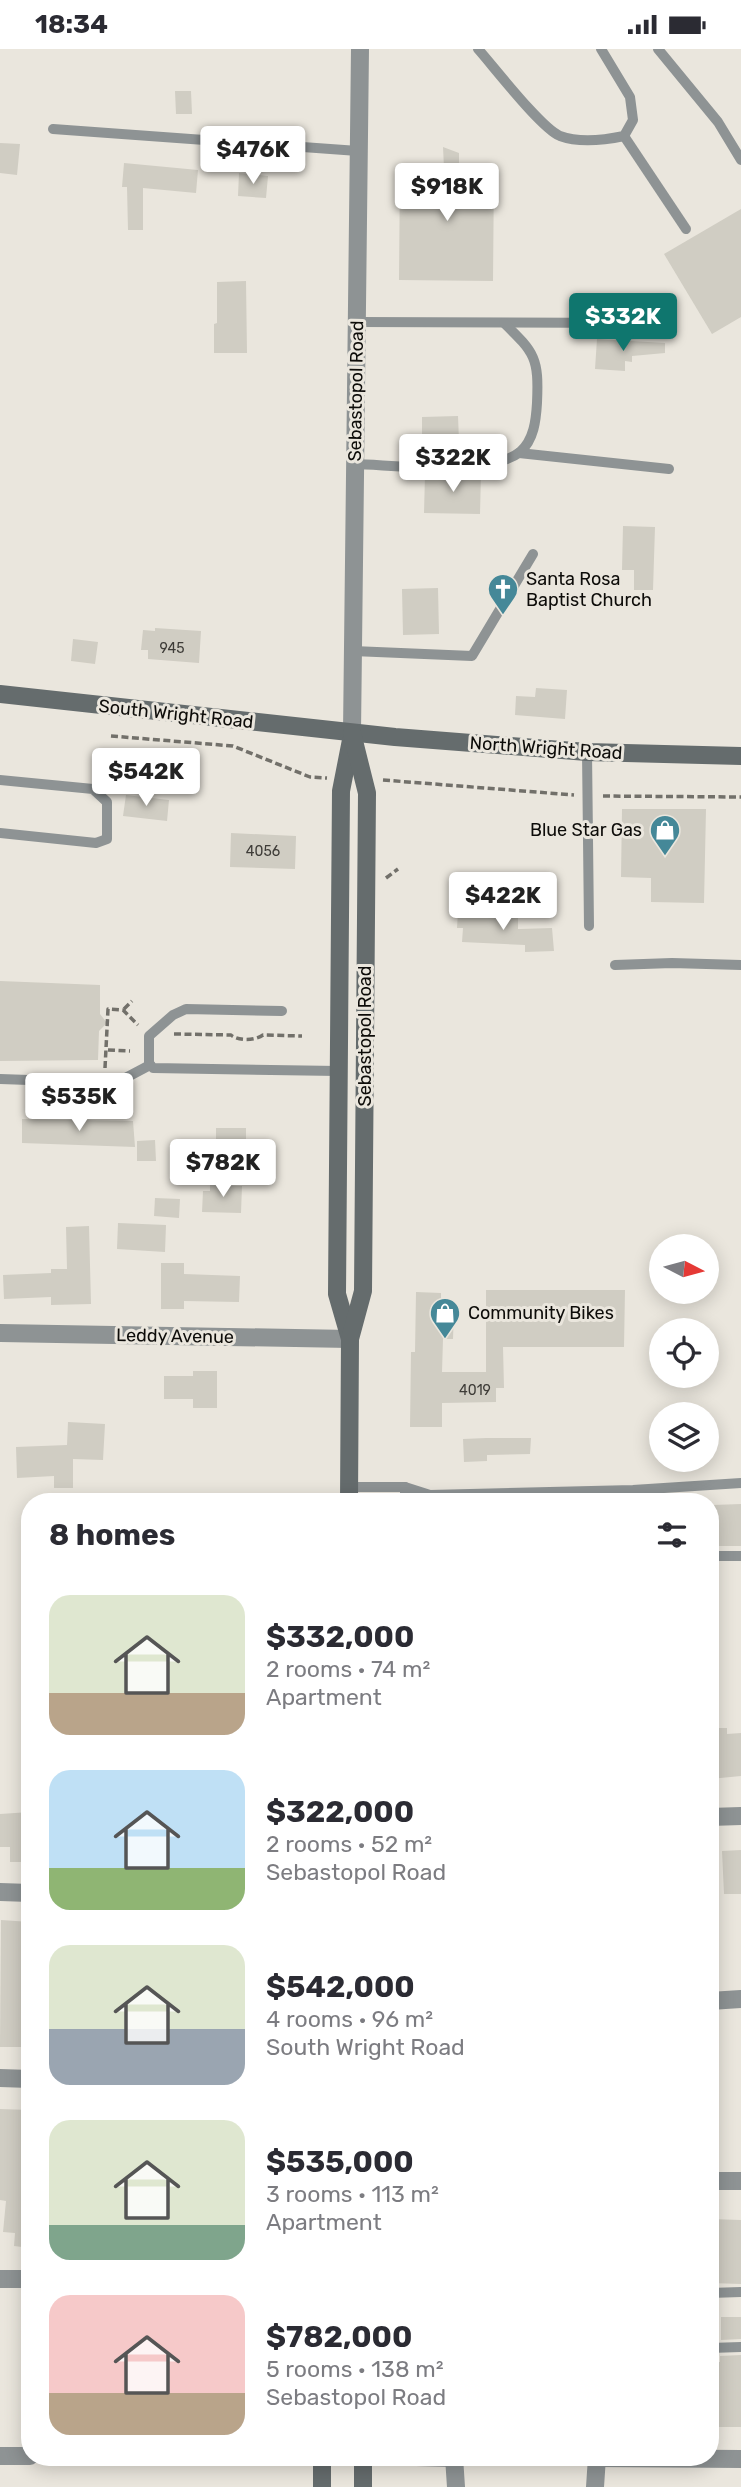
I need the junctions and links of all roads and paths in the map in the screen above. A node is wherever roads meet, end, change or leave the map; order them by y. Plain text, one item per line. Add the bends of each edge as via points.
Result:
1 (360, 49) edge
2 (478, 49) edge
3 (601, 49) edge
4 (659, 49) edge
5 (53, 129) dead end
6 (624, 136) junction
7 (358, 151) junction
8 (741, 160) edge
9 (686, 229) dead end
10 (357, 323) junction
11 (504, 323) junction
12 (640, 323) dead end
13 (519, 453) junction
14 (355, 464) junction
15 (669, 469) dead end
16 (533, 554) dead end
17 (353, 651) junction
18 (0, 694) edge
19 (352, 733) junction
20 (111, 736) dead end
21 (587, 752) junction
22 (741, 756) edge
23 (310, 777) dead end
24 (0, 780) edge
25 (0, 833) edge
26 (589, 926) dead end
27 (615, 965) dead end
28 (741, 965) edge
29 (132, 1001) dead end
30 (123, 1010) junction
31 (282, 1011) dead end
32 (130, 1016) dead end
33 (164, 1034) dead end
34 (302, 1036) dead end
35 (107, 1050) junction
36 (130, 1051) dead end
37 (150, 1065) junction
38 (96, 1068) dead end
39 (338, 1071) junction
40 (0, 1079) edge
41 (0, 1333) edge
42 (350, 1339) junction
43 (741, 1483) edge
44 (405, 1487) junction
45 (349, 1493) edge
46 (363, 1493) edge
47 (405, 1493) edge
48 (424, 1493) edge
49 (658, 1493) edge
50 (719, 1556) edge
51 (741, 1556) edge
52 (741, 1816) edge
53 (719, 1817) edge
54 (0, 1892) edge
55 (21, 1893) edge
56 (741, 1999) edge
57 (719, 2000) edge
58 (0, 2078) edge
59 (21, 2079) edge
60 (719, 2181) edge
61 (741, 2181) edge
62 (0, 2279) edge
63 (21, 2279) edge
64 (741, 2292) edge
65 (719, 2293) edge
66 (741, 2347) edge
67 (719, 2348) edge
68 (0, 2456) edge
69 (21, 2456) edge
70 (719, 2459) edge
71 (741, 2459) edge
72 (322, 2466) edge
73 (363, 2466) edge
74 (455, 2466) edge
75 (596, 2466) edge
76 (322, 2487) edge
77 (363, 2487) edge
78 (456, 2487) edge
79 (595, 2487) edge

1 - 7 street, Sebastopol Road
2 - 6 lane via 545,126 559,135 578,139
3 - 6 lane via 629,97 633,120
4 - 8 lane via 718,122
5 - 7 lane
6 - 9 lane
7 - 10 street, Sebastopol Road
10 - 11 lane
10 - 14 street, Sebastopol Road
11 - 12 lane
11 - 13 lane via 528,347 538,366 537,417 530,441
13 - 14 lane via 465,468
13 - 15 lane
14 - 17 street, Sebastopol Road
16 - 17 lane via 472,656
17 - 19 street, Sebastopol Road
18 - 19 main road, South Wright Road
19 - 21 main road, North Wright Road
19 - 39 main road, Sebastopol Road via 341,791
19 - 42 main road, Sebastopol Road via 367,793 367,820 363,1291
20 - 23 path via 233,746
21 - 22 main road, North Wright Road
21 - 26 lane
24 - 25 lane via 93,789 107,802 107,839 96,843
27 - 28 lane
29 - 30 path
30 - 32 path
30 - 35 path via 108,1009
31 - 37 lane via 186,1009 149,1037
33 - 34 path via 258,1039 263,1035
35 - 36 path
35 - 38 path via 106,1069
37 - 39 lane
37 - 40 lane via 116,1083
39 - 42 main road, Sebastopol Road via 337,1294
41 - 42 street, Leddy Avenue
42 - 45 main road, Sebastopol Road
43 - 49 lane
44 - 46 lane
44 - 47 lane
44 - 48 lane
50 - 51 lane
52 - 53 street
54 - 55 street
56 - 57 street
58 - 59 street
60 - 61 street
62 - 63 street
64 - 65 lane
66 - 67 lane
68 - 69 street
70 - 71 street
72 - 76 main road
73 - 77 main road
74 - 78 street
75 - 79 street

